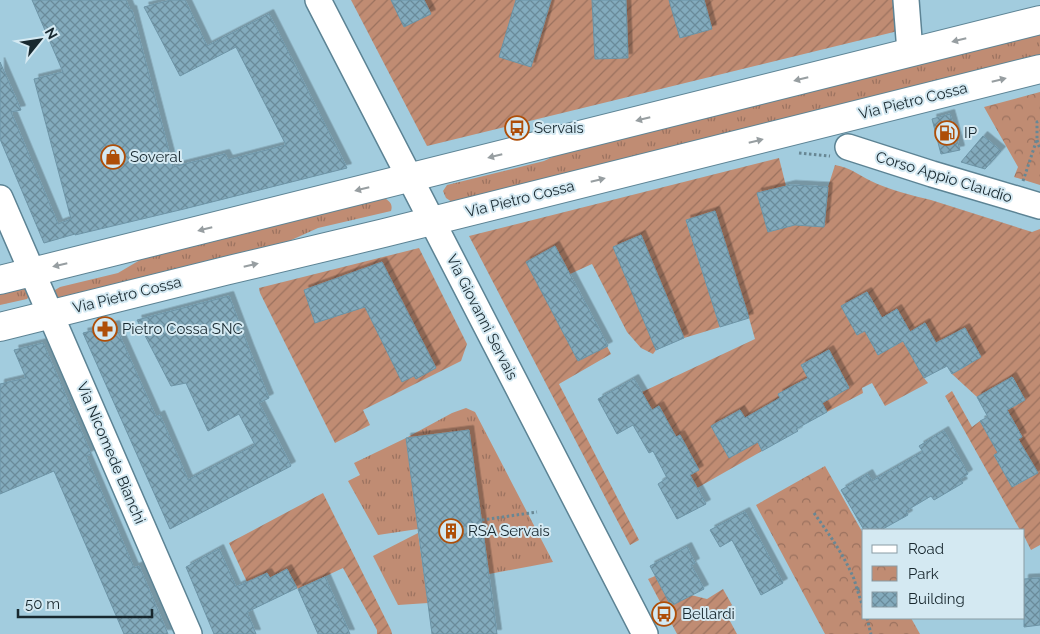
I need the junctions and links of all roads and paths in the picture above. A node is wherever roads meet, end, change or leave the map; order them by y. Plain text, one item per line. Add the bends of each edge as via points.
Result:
1 (318, 0) edge
2 (906, 0) edge
3 (1040, 20) edge
4 (910, 52) junction
5 (1040, 70) edge
6 (1040, 121) edge
7 (792, 132) junction
8 (1037, 139) junction
9 (848, 147) joint
10 (1040, 149) edge
11 (410, 178) junction
12 (0, 198) edge
13 (1016, 199) junction
14 (1040, 206) edge
15 (432, 221) junction
16 (32, 272) junction
17 (0, 280) edge
18 (50, 314) junction
19 (0, 327) edge
20 (537, 512) dead end
21 (814, 513) dead end
22 (482, 520) dead end
23 (862, 588) edge
24 (857, 589) junction
25 (862, 603) edge
26 (867, 619) edge
27 (189, 634) edge
28 (645, 634) edge
29 (872, 634) edge

1 - 11 street, Via Giovanni Servais
2 - 4 street
3 -> 4 main road
4 -> 11 main road
7 -> 5 main road, Via Pietro Cossa
6 - 8 path via 1037,122
7 - 9 path via 798,153 836,156
15 -> 7 main road, Via Pietro Cossa
8 - 10 path
8 - 13 path
9 - 13 street, Corso Appio Claudio
11 - 15 street, Via Giovanni Servais
11 -> 16 main road
12 - 16 street
13 - 14 street, Corso Appio Claudio
18 -> 15 main road, Via Pietro Cossa
15 - 28 street, Via Giovanni Servais
16 - 17 main road
16 - 18 street, Via Nicomede Bianchi
18 - 19 main road, Via Pietro Cossa
18 - 27 street, Via Nicomede Bianchi
20 - 22 path
21 - 24 path via 838,548
23 - 24 path
24 - 25 path
26 - 29 path

